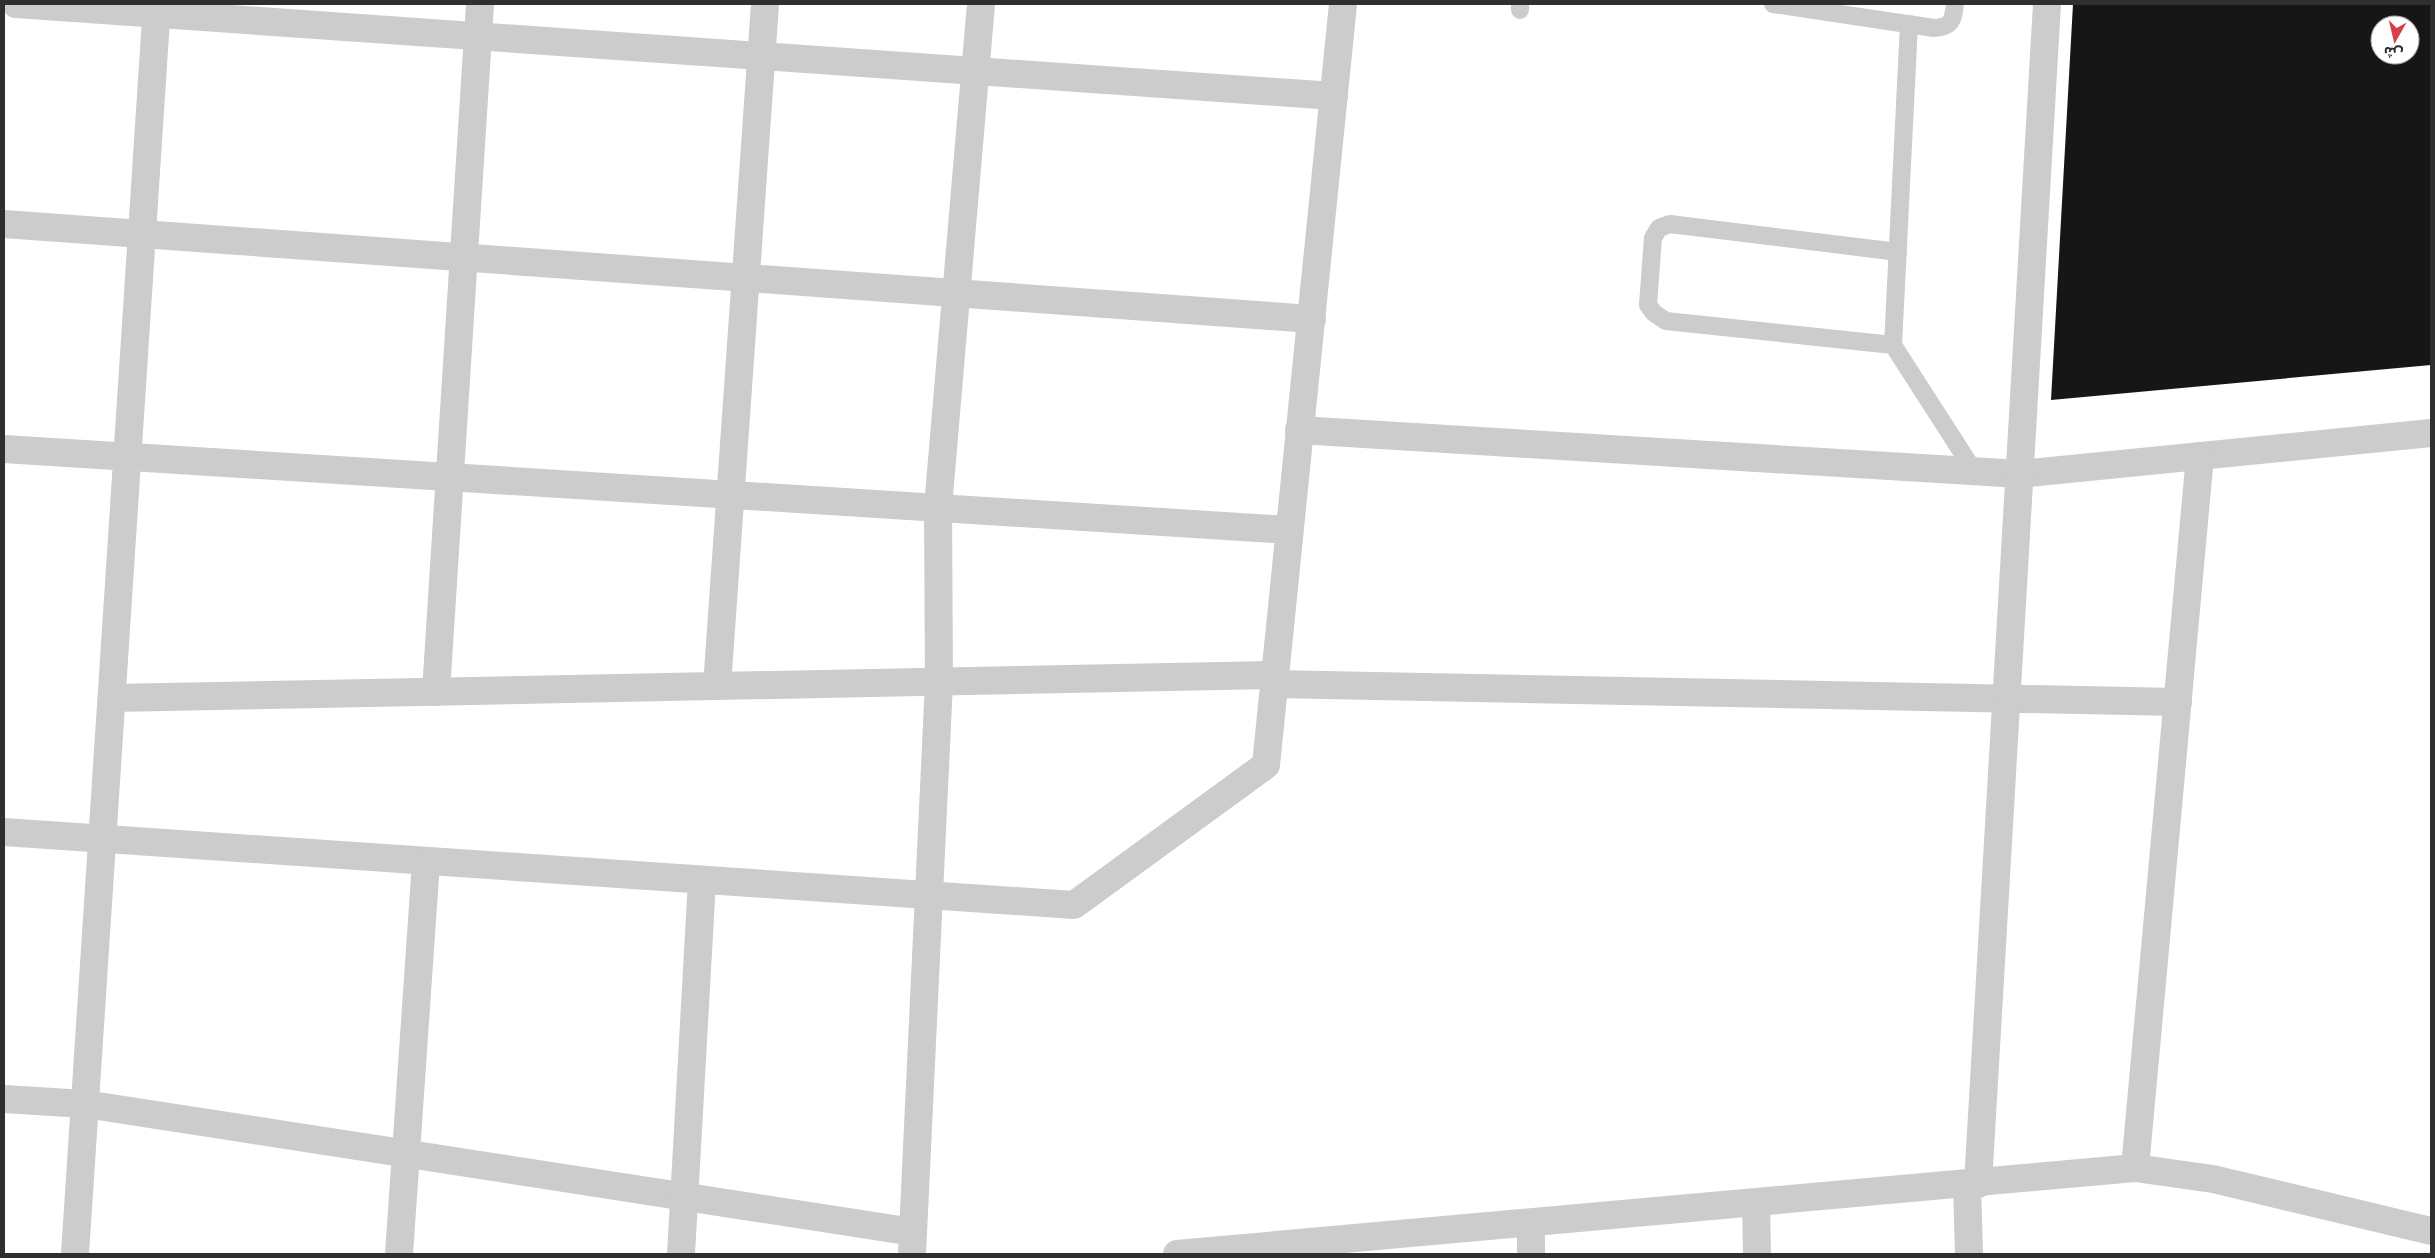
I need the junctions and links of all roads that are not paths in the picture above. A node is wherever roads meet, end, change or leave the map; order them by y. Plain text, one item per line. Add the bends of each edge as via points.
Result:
1 (16, 4) edge
2 (480, 4) edge
3 (765, 4) edge
4 (981, 4) edge
5 (1343, 4) edge
6 (1773, 4) edge
7 (1955, 4) edge
8 (2047, 4) edge
9 (157, 9) edge
10 (1909, 24) junction
11 (478, 36) junction
12 (761, 56) junction
13 (976, 70) junction
14 (1334, 96) junction
15 (4, 224) edge
16 (142, 235) junction
17 (1898, 252) junction
18 (464, 258) junction
19 (746, 279) junction
20 (956, 294) junction
21 (1312, 319) junction
22 (1893, 344) junction
23 (1300, 430) junction
24 (2431, 434) edge
25 (4, 449) edge
26 (2200, 456) junction
27 (128, 457) junction
28 (1974, 471) junction
29 (2020, 474) junction
30 (450, 477) junction
31 (731, 494) junction
32 (938, 507) junction
33 (1290, 530) junction
34 (1275, 679) junction
35 (939, 682) junction
36 (718, 686) junction
37 (436, 692) junction
38 (112, 698) junction
39 (2006, 698) junction
40 (2178, 702) junction
41 (4, 832) edge
42 (103, 839) junction
43 (426, 862) junction
44 (702, 881) junction
45 (928, 897) junction
46 (4, 1099) edge
47 (85, 1104) junction
48 (406, 1153) junction
49 (2135, 1168) junction
50 (1972, 1184) junction
51 (684, 1197) junction
52 (1756, 1203) junction
53 (1531, 1223) junction
54 (2431, 1231) edge
55 (912, 1243) edge
56 (75, 1254) edge
57 (398, 1254) edge
58 (681, 1254) edge
59 (1177, 1254) edge
60 (1531, 1254) edge
61 (1756, 1254) edge
62 (1969, 1254) edge

1 - 9 street
2 - 11 street
3 - 12 street
4 - 13 street
5 - 14 street
6 - 10 lane
7 - 10 lane via 1954,18 1945,28
8 - 29 street
9 - 11 street
9 - 16 street
10 - 17 lane
11 - 12 street
11 - 18 street
12 - 13 street
12 - 19 street
13 - 14 street
13 - 20 street
14 - 21 street
15 - 16 street
16 - 18 street
16 - 27 street
17 - 22 lane
17 - 22 lane via 1670,224 1659,228 1653,238 1648,305 1666,322
18 - 19 street
18 - 30 street
19 - 20 street
19 - 31 street
20 - 21 street
20 - 32 street
21 - 23 street
22 - 28 lane
23 - 28 street
23 - 33 street
24 - 26 street
25 - 27 street
26 - 29 street
26 - 40 street
27 - 30 street
27 - 38 street
28 - 29 street
29 - 39 street
30 - 31 street
30 - 37 street
31 - 32 street
31 - 36 street
32 - 33 street
32 - 35 street
33 - 34 street
34 - 35 street
34 - 39 street
34 - 45 street via 1266,765 1074,905
35 - 36 street
35 - 45 street
36 - 37 street
37 - 38 street
38 - 42 street
39 - 40 street
39 - 50 street
40 - 49 street
41 - 42 street
42 - 43 street
42 - 47 street
43 - 44 street
43 - 48 street
44 - 45 street
44 - 51 street
45 - 55 street
46 - 47 street
47 - 48 street
47 - 56 street
48 - 51 street
48 - 57 street
49 - 50 street via 2048,1174
49 - 54 street via 2213,1179
50 - 52 street
50 - 62 street
51 - 55 street
51 - 58 street
52 - 53 street
52 - 61 street
53 - 59 street
53 - 60 street

